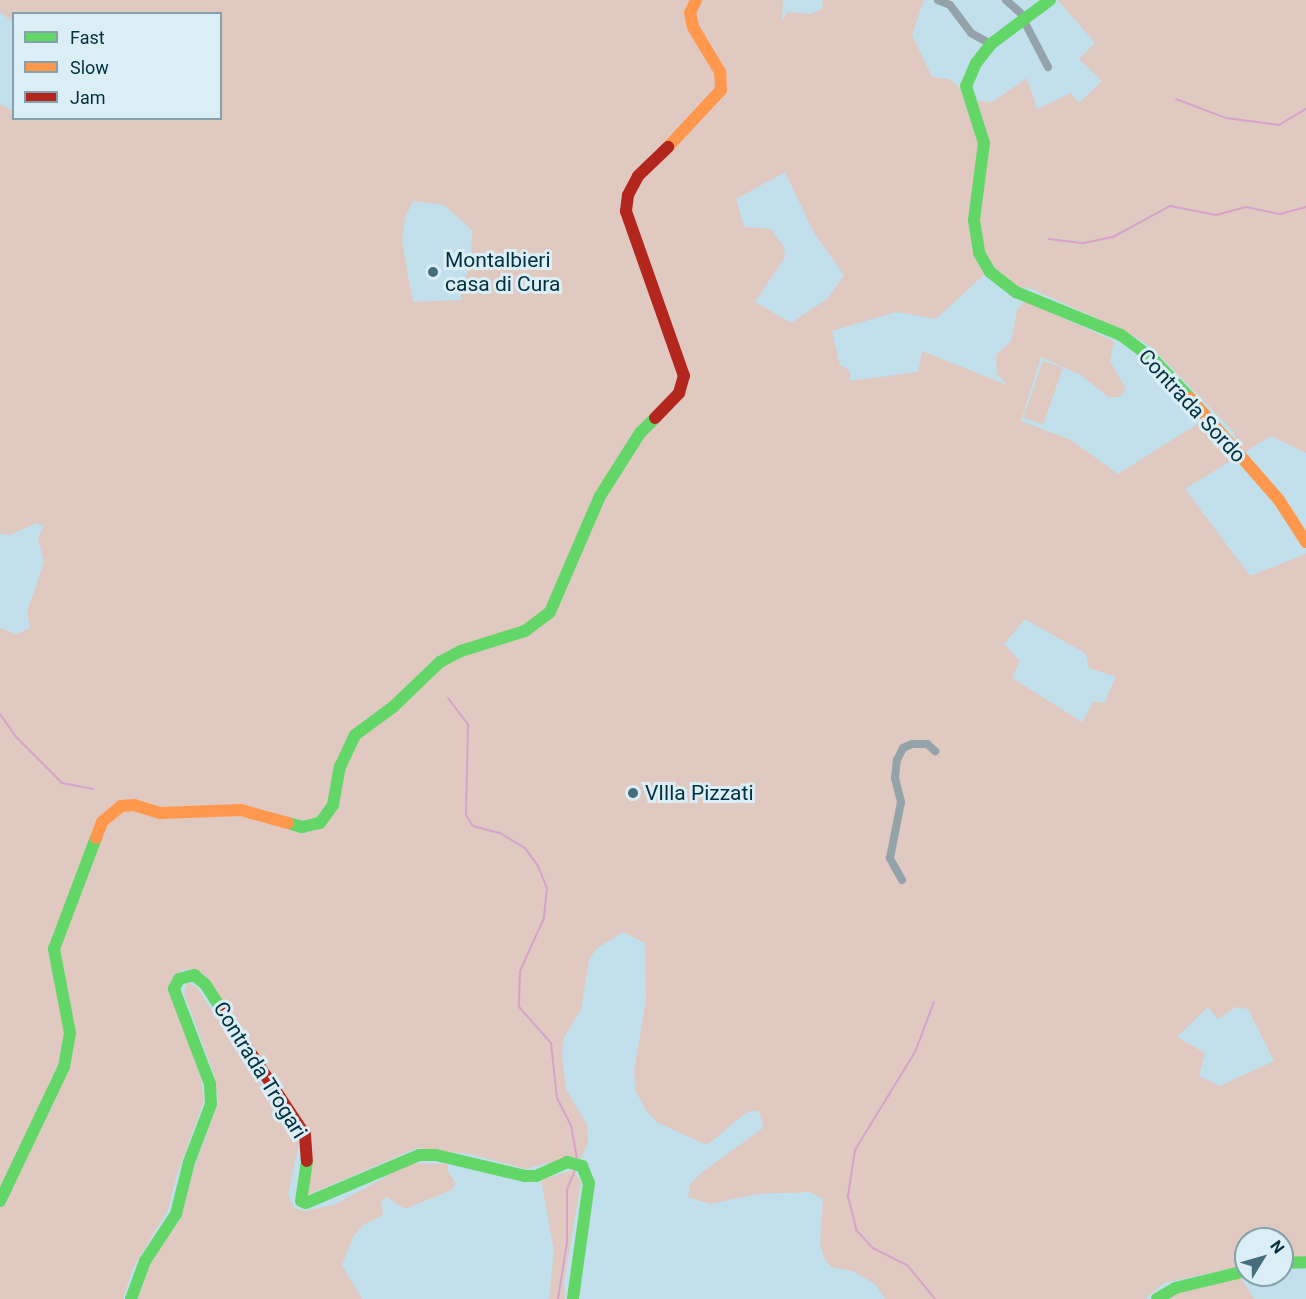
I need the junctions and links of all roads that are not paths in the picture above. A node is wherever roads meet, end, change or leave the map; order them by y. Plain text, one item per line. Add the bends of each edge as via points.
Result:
1 (696, 0) edge
2 (938, 0) edge
3 (1006, 0) edge
4 (1050, 0) edge
5 (1025, 20) junction
6 (991, 44) junction
7 (1048, 67) dead end
8 (1306, 542) edge
9 (935, 751) dead end
10 (902, 880) dead end
11 (0, 1201) edge
12 (1234, 1274) edge
13 (131, 1299) edge
14 (573, 1299) edge
15 (1156, 1299) edge

1 - 11 street via 690,13 693,27 720,72 721,90 709,107 638,176 628,195 626,211 680,357 684,376 679,393 640,433 617,467 600,496 550,612 525,631 461,651 440,662 393,707 364,725 340,766 333,805 320,824 302,827 241,810 161,813 134,805 121,806 102,822 54,949 70,1033 64,1067
2 - 6 street via 950,5 971,33
3 - 5 street
4 - 5 street
5 - 6 street
5 - 7 street
6 - 8 street, Contrada Sordo via 976,63 966,86 983,138 974,234 986,266 1016,292 1121,335 1152,358 1235,446 1279,500
9 - 10 street via 927,744 912,744 903,748 897,760 895,778 901,802 890,858
12 - 15 street via 1175,1288
13 - 14 street, Contrada Trogari via 146,1261 176,1214 189,1162 211,1104 210,1084 174,989 179,978 194,975 204,984 305,1135 308,1151 301,1201 336,1191 418,1155 436,1155 525,1176 573,1162 582,1166 588,1177

